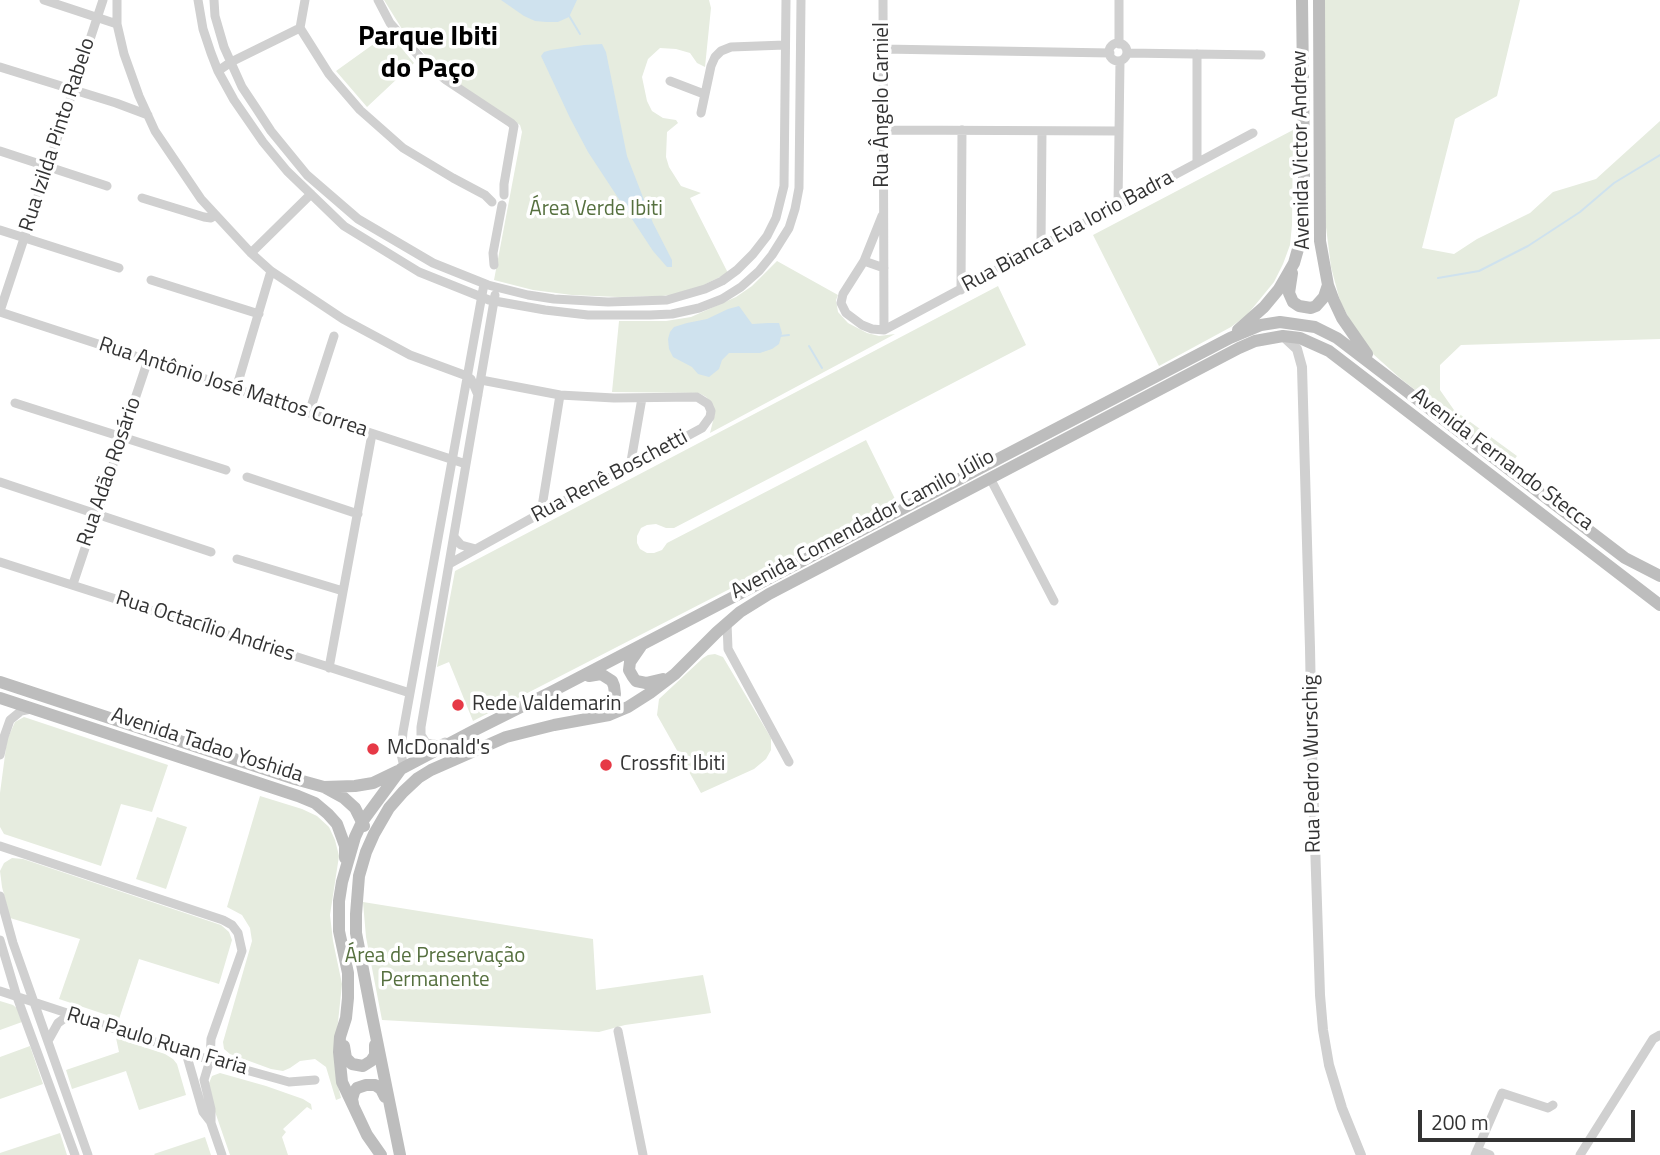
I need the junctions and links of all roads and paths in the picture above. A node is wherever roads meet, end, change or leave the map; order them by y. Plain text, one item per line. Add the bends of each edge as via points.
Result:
1 (44, 0) edge
2 (103, 0) edge
3 (117, 0) edge
4 (198, 0) edge
5 (214, 0) edge
6 (305, 0) edge
7 (378, 0) edge
8 (786, 0) edge
9 (799, 0) edge
10 (883, 0) edge
11 (1119, 0) edge
12 (1302, 0) edge
13 (1319, 0) edge
14 (97, 17) junction
15 (117, 24) junction
16 (300, 28) junction
17 (1119, 44) junction
18 (785, 45) junction
19 (883, 49) junction
20 (1110, 53) junction
21 (1127, 53) junction
22 (1197, 54) junction
23 (1261, 55) dead end
24 (1120, 61) junction
25 (231, 62) junction
26 (0, 66) edge
27 (218, 71) junction
28 (239, 80) junction
29 (670, 81) dead end
30 (227, 87) junction
31 (73, 90) junction
32 (137, 91) junction
33 (246, 93) junction
34 (704, 94) junction
35 (234, 100) junction
36 (116, 103) junction
37 (701, 113) dead end
38 (148, 115) junction
39 (883, 130) junction
40 (962, 130) junction
41 (1042, 131) junction
42 (1119, 131) junction
43 (1253, 133) dead end
44 (0, 151) edge
45 (1197, 163) junction
46 (48, 167) junction
47 (107, 186) dead end
48 (197, 193) junction
49 (312, 194) junction
50 (497, 196) junction
51 (142, 198) dead end
52 (1118, 204) junction
53 (178, 209) junction
54 (884, 211) junction
55 (216, 215) junction
56 (0, 230) edge
57 (24, 238) junction
58 (1041, 246) junction
59 (251, 253) junction
60 (863, 261) junction
61 (1294, 263) junction
62 (494, 265) dead end
63 (119, 268) dead end
64 (884, 268) junction
65 (271, 271) junction
66 (468, 277) junction
67 (151, 280) dead end
68 (484, 284) junction
69 (1328, 285) junction
70 (497, 287) junction
71 (463, 289) junction
72 (961, 289) junction
73 (516, 293) junction
74 (482, 297) junction
75 (494, 301) junction
76 (514, 304) junction
77 (0, 311) edge
78 (479, 311) junction
79 (259, 314) junction
80 (884, 330) junction
81 (334, 336) dead end
82 (1283, 336) junction
83 (1230, 338) junction
84 (1321, 346) junction
85 (148, 360) junction
86 (483, 367) junction
87 (1302, 367) junction
88 (1378, 369) junction
89 (467, 376) junction
90 (481, 380) junction
91 (236, 389) junction
92 (478, 395) junction
93 (560, 395) junction
94 (642, 398) junction
95 (15, 402) dead end
96 (309, 413) junction
97 (372, 434) junction
98 (122, 438) junction
99 (633, 450) junction
100 (452, 460) junction
101 (642, 461) junction
102 (466, 464) junction
103 (630, 467) junction
104 (226, 470) dead end
105 (247, 477) dead end
106 (990, 478) junction
107 (0, 482) edge
108 (545, 489) junction
109 (554, 506) junction
110 (541, 513) junction
111 (96, 514) junction
112 (358, 514) junction
113 (454, 537) junction
114 (476, 549) junction
115 (211, 552) dead end
116 (237, 559) dead end
117 (0, 562) edge
118 (449, 564) junction
119 (1660, 576) edge
120 (73, 584) junction
121 (429, 589) junction
122 (343, 591) junction
123 (444, 596) junction
124 (426, 601) junction
125 (1054, 601) dead end
126 (1660, 605) edge
127 (442, 608) junction
128 (727, 623) junction
129 (644, 643) junction
130 (704, 644) junction
131 (728, 649) junction
132 (329, 668) junction
133 (675, 674) junction
134 (0, 682) edge
135 (553, 691) junction
136 (410, 692) junction
137 (0, 698) edge
138 (32, 709) junction
139 (593, 719) junction
140 (403, 732) junction
141 (469, 732) junction
142 (421, 735) junction
143 (0, 755) edge
144 (789, 762) dead end
145 (402, 768) junction
146 (324, 787) junction
147 (362, 822) junction
148 (0, 845) edge
149 (342, 882) junction
150 (0, 896) edge
151 (356, 914) junction
152 (0, 940) edge
153 (6, 961) junction
154 (0, 976) edge
155 (0, 991) edge
156 (18, 997) junction
157 (35, 1003) junction
158 (69, 1014) junction
159 (346, 1018) junction
160 (618, 1031) dead end
161 (376, 1034) junction
162 (1660, 1035) edge
163 (211, 1040) junction
164 (48, 1041) junction
165 (191, 1054) junction
166 (209, 1060) junction
167 (315, 1080) dead end
168 (1553, 1105) dead end
169 (389, 1107) junction
170 (354, 1110) junction
171 (211, 1123) junction
172 (1476, 1152) edge
173 (75, 1155) edge
174 (88, 1155) edge
175 (222, 1155) edge
176 (381, 1155) edge
177 (400, 1155) edge
178 (643, 1155) edge
179 (1361, 1155) edge
180 (1490, 1155) edge
181 (1580, 1155) edge

1 - 14 street
2 - 14 street, Rua Izilda Pinto Rabelo
3 - 15 street
4 - 27 street
5 - 25 street via 220,36
6 - 16 street
7 - 50 street via 390,23 424,62 514,126
8 - 18 street
9 - 76 street via 799,188 789,228 759,271 722,299 672,314 587,315
10 - 19 street, Rua Ângelo Carniel
11 - 17 street
12 - 61 main road, Avenida Victor Andrew via 1304,212
13 - 69 main road, Avenida Victor Andrew via 1319,231
14 - 15 street
14 - 31 street, Rua Izilda Pinto Rabelo
15 - 32 street
16 - 25 street
16 - 50 street via 329,74 360,110 403,148 453,178
17 - 20 street via 1113,45
17 - 21 street
18 - 34 street via 721,51 711,66
18 - 73 street via 781,202 767,236 737,270 705,289 667,300 608,302
19 - 20 street
19 - 39 street, Rua Ângelo Carniel
20 - 24 street
21 - 22 street
21 - 24 street
22 - 23 street
22 - 45 street
24 - 42 street
25 - 27 street
25 - 28 street
26 - 31 street
27 - 30 street
28 - 30 street
28 - 33 street
29 - 34 street
30 - 35 street
31 - 36 street
31 - 46 street, Rua Izilda Pinto Rabelo
32 - 36 street via 132,102
32 - 38 street
33 - 35 street
33 - 66 street via 307,174 358,219 433,264
34 - 37 street
35 - 49 street via 279,161
36 - 38 street
38 - 48 street
39 - 40 street
39 - 54 street, Rua Ângelo Carniel
40 - 41 street
40 - 72 street
41 - 42 street
41 - 58 street
42 - 52 street
43 - 45 street, Rua Bianca Eva Iorio Badra
44 - 46 street
45 - 52 street, Rua Bianca Eva Iorio Badra
46 - 47 street
46 - 57 street, Rua Izilda Pinto Rabelo
48 - 53 street via 193,205
48 - 55 street
49 - 59 street
49 - 71 street via 344,226 419,272
50 - 62 street
51 - 53 street
52 - 58 street, Rua Bianca Eva Iorio Badra
53 - 55 street via 204,217
54 - 60 street, Rua Ângelo Carniel
54 - 64 street, Rua Ângelo Carniel
55 - 59 street
56 - 57 street
57 - 63 street
57 - 77 street, Rua Izilda Pinto Rabelo
58 - 72 street, Rua Bianca Eva Iorio Badra
59 - 65 street
60 - 64 street
60 - 80 street, Rua Ângelo Carniel via 843,294 842,308 862,325
61 - 69 main road via 1289,293 1299,306 1316,306
61 - 83 main road, Avenida Victor Andrew via 1264,307
64 - 80 street, Rua Ângelo Carniel
65 - 79 street
65 - 89 street via 343,319 410,355
66 - 68 street
66 - 71 street
67 - 79 street
68 - 70 street
68 - 74 street
69 - 88 main road, Avenida Victor Andrew via 1342,318
70 - 73 street
70 - 75 street
71 - 74 street
72 - 80 street, Rua Bianca Eva Iorio Badra
73 - 76 street
74 - 75 street
74 - 78 street
75 - 76 street
75 - 86 street
77 - 85 street, Rua Antônio José Mattos Correa
78 - 86 street via 488,313
78 - 89 street
79 - 91 street
81 - 96 street
82 - 84 main road, Avenida Comendador Camilo Júlio
82 - 87 street, Rua Pedro Wurschig via 1297,349
82 - 106 main road, Avenida Comendador Camilo Júlio via 1239,348
83 - 88 main road, Avenida Comendador Camilo Júlio via 1280,322 1315,327
83 - 129 main road, Avenida Comendador Camilo Júlio
84 - 87 street via 1306,354
84 - 126 main road, Avenida Fernando Stecca
85 - 91 street, Rua Antônio José Mattos Correa
85 - 98 street, Rua Adão Rosário
86 - 90 street
87 - 179 street, Rua Pedro Wurschig via 1320,995 1329,1065
88 - 119 main road, Avenida Fernando Stecca via 1625,558
89 - 92 street
89 - 100 street
90 - 92 street
90 - 93 street, Rua Renê Boschetti
91 - 96 street, Rua Antônio José Mattos Correa
92 - 102 street
93 - 94 street, Rua Renê Boschetti
93 - 108 street
94 - 99 street
94 - 101 street, Rua Renê Boschetti via 697,397 708,404 710,417 702,428
95 - 98 street
96 - 97 street, Rua Antônio José Mattos Correa
97 - 100 street, Rua Antônio José Mattos Correa
97 - 112 street
98 - 104 street
98 - 111 street, Rua Adão Rosário
99 - 101 street
99 - 103 street
100 - 102 street, Rua Antônio José Mattos Correa
100 - 121 street
101 - 103 street, Rua Renê Boschetti
102 - 113 street
103 - 109 street, Rua Renê Boschetti
105 - 112 street
106 - 125 street
106 - 128 main road, Avenida Comendador Camilo Júlio via 769,594
107 - 111 street
108 - 109 street
108 - 110 street
109 - 110 street, Rua Renê Boschetti
110 - 114 street, Rua Renê Boschetti
111 - 115 street
111 - 120 street, Rua Adão Rosário
112 - 122 street
113 - 114 street via 461,545
113 - 118 street
114 - 118 street, Rua Renê Boschetti
116 - 122 street
117 - 120 street, Rua Octacílio Andries
118 - 123 street
120 - 132 street, Rua Octacílio Andries
121 - 123 street via 431,594
121 - 124 street
122 - 132 street
123 - 127 street
124 - 127 street via 437,601
124 - 136 street
127 - 142 street
128 - 130 main road, Avenida Comendador Camilo Júlio
128 - 131 street
129 - 133 main road via 629,667 636,681 653,682
129 - 135 main road, Avenida Comendador Camilo Júlio
130 - 131 street
130 - 133 main road, Avenida Comendador Camilo Júlio
131 - 144 street
132 - 136 street, Rua Octacílio Andries
133 - 139 main road, Avenida Comendador Camilo Júlio via 628,706
134 - 146 main road, Avenida Tadao Yoshida
135 - 139 main road via 593,675 612,681 613,701
135 - 141 main road, Avenida Comendador Camilo Júlio
136 - 140 street
137 - 138 main road, Avenida Tadao Yoshida
138 - 143 street via 10,720
138 - 149 main road, Avenida Tadao Yoshida via 315,803 341,834 345,846
139 - 151 main road, Avenida Comendador Camilo Júlio via 506,737 418,778 389,808 374,834 359,876
140 - 142 street
140 - 145 street
141 - 142 street, Avenida Comendador Camilo Júlio via 439,745 426,743
141 - 145 main road, Avenida Comendador Camilo Júlio
145 - 146 main road, Avenida Tadao Yoshida via 373,782
145 - 147 main road, Avenida Comendador Camilo Júlio
146 - 147 main road, Avenida Tadao Yoshida via 355,808
147 - 149 main road, Avenida Comendador Camilo Júlio
147 - 151 main road via 365,834 355,870
148 - 163 street via 232,925 242,951
149 - 159 main road, Avenida Comendador Camilo Júlio via 339,901 348,973
150 - 157 street
151 - 161 main road, Avenida Comendador Camilo Júlio
152 - 153 street
153 - 154 street
153 - 156 street
155 - 156 street, Rua Paulo Ruan Faria
156 - 157 street, Rua Paulo Ruan Faria
156 - 173 street
157 - 158 street, Rua Paulo Ruan Faria
157 - 164 street
158 - 164 street
158 - 165 street, Rua Paulo Ruan Faria
159 - 161 main road via 344,1045 352,1064 363,1066 371,1061
159 - 170 main road, Avenida Comendador Camilo Júlio via 339,1052 342,1082
160 - 178 street
161 - 169 main road, Avenida Comendador Camilo Júlio
162 - 181 street via 1653,1039
163 - 165 street
163 - 166 street
164 - 174 street
165 - 166 street, Rua Paulo Ruan Faria
165 - 171 street via 190,1071
166 - 167 street, Rua Paulo Ruan Faria via 289,1082
166 - 171 street via 204,1080
168 - 172 street via 1548,1108 1502,1093
169 - 170 main road via 381,1089 366,1085 354,1092
169 - 177 main road, Avenida Comendador Camilo Júlio
170 - 176 main road, Avenida Comendador Camilo Júlio
171 - 175 street
172 - 180 street

